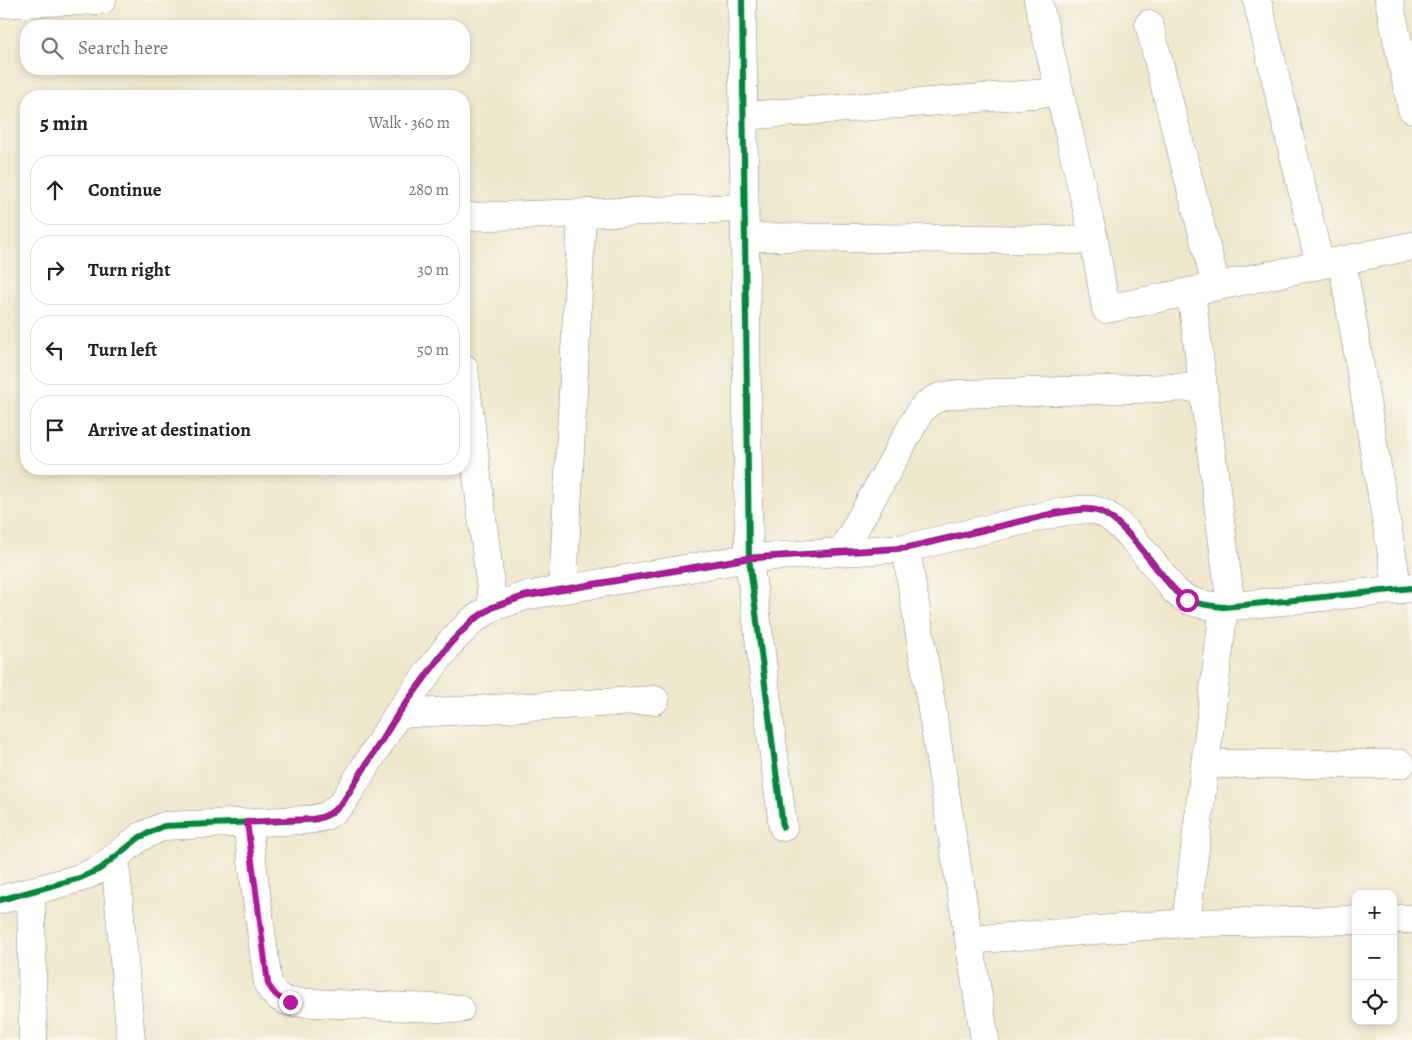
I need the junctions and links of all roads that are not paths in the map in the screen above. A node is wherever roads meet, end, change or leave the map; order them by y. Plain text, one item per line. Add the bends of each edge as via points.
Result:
1 (102, 0) edge
2 (742, 0) edge
3 (1038, 0) edge
4 (1257, 0) edge
5 (1389, 0) edge
6 (0, 4) edge
7 (1149, 24) dead end
8 (1060, 92) junction
9 (1412, 109) edge
10 (743, 116) junction
11 (744, 208) junction
12 (582, 214) junction
13 (470, 218) edge
14 (745, 237) junction
15 (1094, 240) junction
16 (1412, 246) edge
17 (1331, 262) junction
18 (1203, 289) junction
19 (1203, 387) junction
20 (470, 417) edge
21 (906, 548) junction
22 (842, 552) junction
23 (749, 558) junction
24 (563, 589) junction
25 (1405, 589) edge
26 (493, 607) junction
27 (1228, 607) junction
28 (655, 700) dead end
29 (398, 714) junction
30 (1205, 764) junction
31 (1401, 764) dead end
32 (247, 822) junction
33 (782, 827) dead end
34 (114, 857) junction
35 (31, 891) junction
36 (0, 900) edge
37 (1397, 919) edge
38 (1412, 919) edge
39 (1352, 920) edge
40 (1186, 922) junction
41 (969, 940) junction
42 (460, 1009) dead end
43 (33, 1040) edge
44 (131, 1040) edge
45 (985, 1040) edge

1 - 6 street
2 - 10 street
3 - 8 street
4 - 17 street
5 - 9 street
7 - 18 street
8 - 10 street
8 - 15 street
10 - 11 street
11 - 12 street
11 - 14 street
12 - 13 street
12 - 24 street
14 - 15 street
14 - 23 street
15 - 18 street via 1106,309
16 - 17 street
17 - 18 street
17 - 25 street
18 - 19 street
19 - 22 street via 959,394 936,398 921,410
19 - 27 street
20 - 26 street
21 - 22 street
21 - 27 street via 1056,513 1102,512 1132,538 1181,596 1198,604
21 - 41 street
22 - 23 street
23 - 24 street
23 - 33 street
24 - 26 street via 525,596
25 - 27 street
26 - 29 street via 473,620 450,644
27 - 30 street
28 - 29 street
29 - 32 street via 335,811 316,819
30 - 31 street
30 - 40 street
32 - 34 street via 164,826 140,837
32 - 42 street via 268,984 274,995 290,1002
34 - 35 street via 100,869 80,878
34 - 44 street
35 - 36 street
35 - 43 street
37 - 38 street
39 - 40 street
40 - 41 street
41 - 45 street

